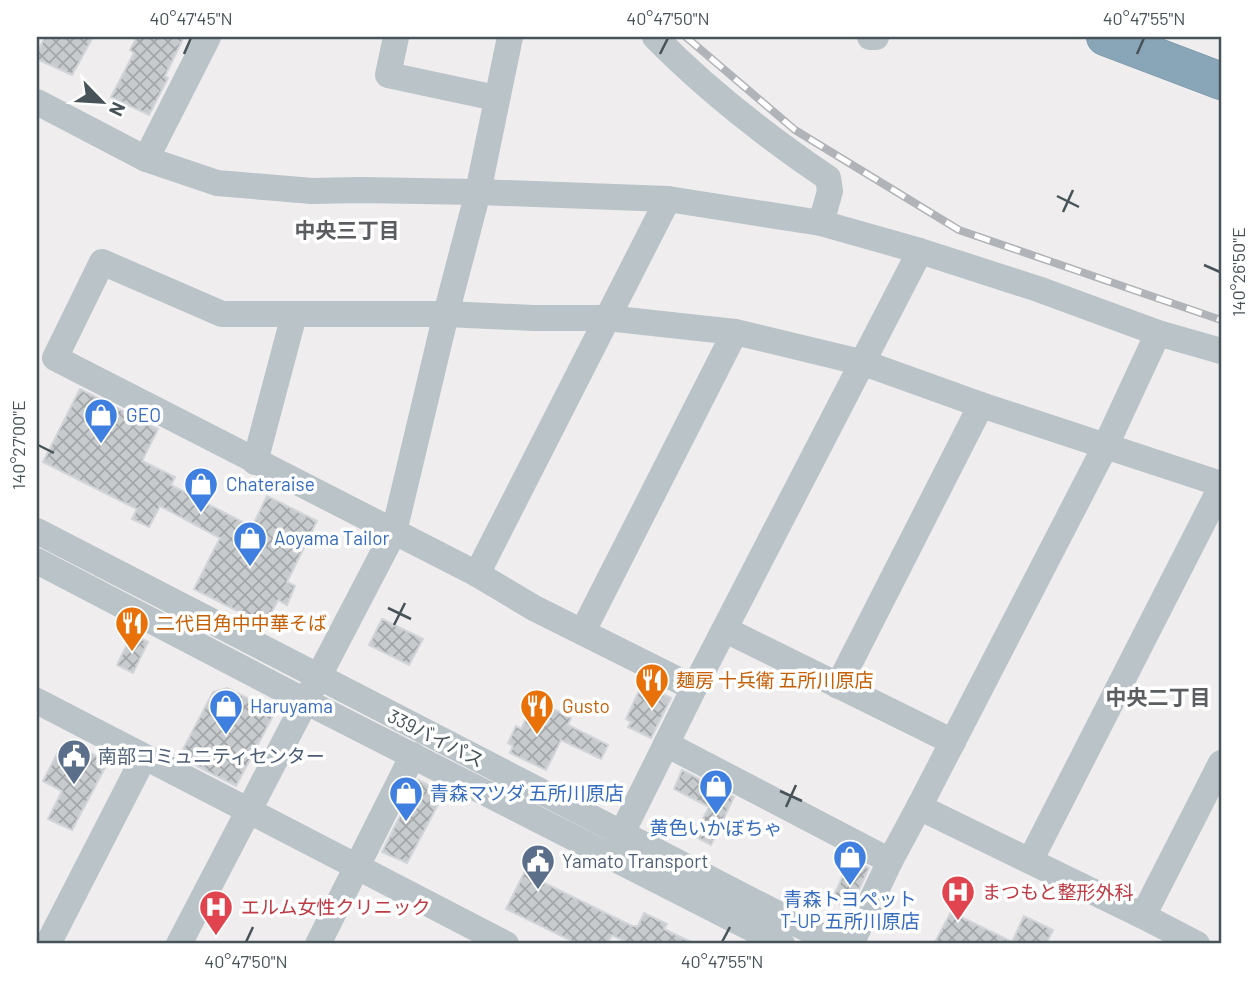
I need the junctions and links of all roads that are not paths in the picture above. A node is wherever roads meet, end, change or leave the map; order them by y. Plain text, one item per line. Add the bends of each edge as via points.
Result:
1 (208, 37) edge
2 (396, 37) edge
3 (510, 37) edge
4 (654, 37) edge
5 (870, 37) edge
6 (876, 37) edge
7 (1105, 37) edge
8 (1221, 81) edge
9 (496, 98) junction
10 (37, 102) edge
11 (146, 159) junction
12 (478, 192) junction
13 (668, 200) junction
14 (821, 223) junction
15 (920, 251) junction
16 (446, 314) junction
17 (294, 315) junction
18 (607, 318) junction
19 (735, 332) junction
20 (1158, 332) junction
21 (1221, 351) edge
22 (864, 363) junction
23 (981, 405) junction
24 (1106, 445) junction
25 (255, 462) junction
26 (1221, 486) edge
27 (37, 531) edge
28 (394, 532) junction
29 (37, 561) edge
30 (477, 574) junction
31 (726, 629) junction
32 (583, 631) junction
33 (317, 677) junction
34 (838, 686) junction
35 (694, 688) junction
36 (37, 701) edge
37 (305, 701) junction
38 (953, 742) junction
39 (666, 744) junction
40 (413, 755) junction
41 (144, 757) junction
42 (1221, 764) edge
43 (919, 807) junction
44 (249, 811) junction
45 (616, 844) junction
46 (1030, 860) junction
47 (890, 861) junction
48 (358, 867) junction
49 (1143, 916) junction
50 (746, 924) edge
51 (463, 934) edge
52 (48, 944) edge
53 (179, 944) edge
54 (318, 944) edge
55 (506, 944) edge
56 (782, 944) edge
57 (836, 944) edge
58 (850, 944) edge
59 (1197, 944) edge

1 - 11 street
2 - 9 street via 388,75
3 - 9 street
4 - 14 street via 769,137 828,178 831,191
5 - 6 street
7 - 8 highway
9 - 12 street
10 - 11 street
11 - 12 street via 217,184
12 - 13 street
12 - 16 street
13 - 14 street
13 - 18 street
14 - 15 street
15 - 20 street
15 - 22 street
16 - 17 street
16 - 18 street
16 - 28 street
17 - 25 street
17 - 25 street via 222,314 102,262 55,358
18 - 19 street
18 - 30 street
19 - 22 street
19 - 32 street
20 - 21 street
20 - 24 street
22 - 23 street
22 - 31 street
23 - 24 street
23 - 34 street
24 - 26 street
24 - 38 street
25 - 28 street
26 - 46 street
27 - 33 street, 339バイパス
28 - 30 street
28 - 33 street
29 - 37 street
30 - 32 street
31 - 34 street
31 - 35 street
32 - 35 street
33 - 37 street
33 - 45 street, 339バイパス
34 - 38 street
35 - 39 street
36 - 41 street
37 - 40 street
37 - 44 street
38 - 43 street
39 - 45 street
39 - 47 street
40 - 45 street
40 - 48 street
41 - 44 street
41 - 52 street
42 - 49 street
43 - 46 street
43 - 47 street
44 - 48 street
44 - 53 street
45 - 50 street, 339バイパス
46 - 49 street
47 - 58 street
48 - 51 street
48 - 54 street
49 - 59 street
50 - 56 street
50 - 57 street, 339バイパス
51 - 55 street

